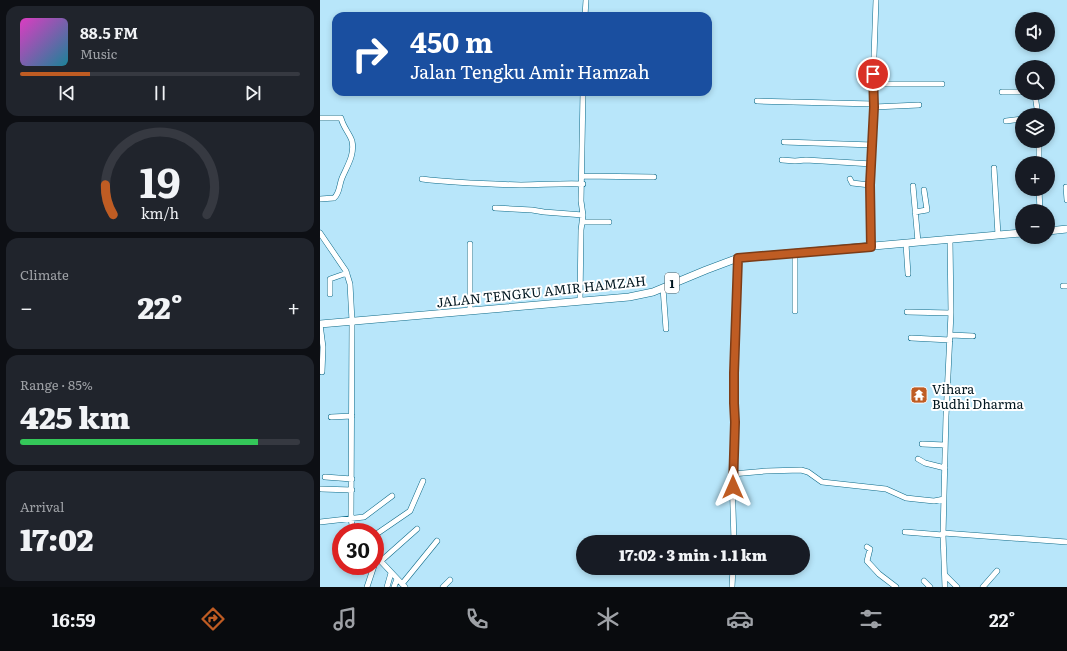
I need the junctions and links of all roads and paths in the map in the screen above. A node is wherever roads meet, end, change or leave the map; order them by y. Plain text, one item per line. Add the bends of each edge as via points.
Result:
1 (586, 0) edge
2 (876, 0) edge
3 (586, 12) edge
4 (873, 84) junction
5 (942, 84) dead end
6 (1002, 92) dead end
7 (1015, 92) edge
8 (583, 96) edge
9 (757, 101) dead end
10 (874, 105) junction
11 (919, 105) dead end
12 (320, 118) edge
13 (1015, 120) edge
14 (1006, 121) dead end
15 (784, 142) dead end
16 (873, 145) junction
17 (782, 160) dead end
18 (872, 164) junction
19 (994, 168) dead end
20 (582, 176) junction
21 (654, 177) dead end
22 (422, 179) dead end
23 (850, 179) dead end
24 (582, 184) junction
25 (870, 185) junction
26 (913, 186) dead end
27 (1066, 187) dead end
28 (924, 190) dead end
29 (320, 199) edge
30 (1067, 200) edge
31 (494, 208) dead end
32 (915, 212) junction
33 (583, 215) junction
34 (582, 222) junction
35 (609, 222) dead end
36 (1067, 229) edge
37 (1055, 230) edge
38 (320, 233) edge
39 (1015, 234) edge
40 (998, 236) junction
41 (950, 240) junction
42 (918, 242) junction
43 (470, 244) dead end
44 (906, 244) junction
45 (871, 247) junction
46 (795, 253) junction
47 (738, 258) junction
48 (346, 272) junction
49 (908, 274) dead end
50 (662, 288) junction
51 (330, 294) dead end
52 (580, 301) junction
53 (470, 310) junction
54 (795, 311) dead end
55 (906, 312) dead end
56 (951, 313) junction
57 (352, 321) junction
58 (320, 324) edge
59 (666, 329) dead end
60 (973, 336) dead end
61 (911, 338) dead end
62 (950, 338) junction
63 (322, 372) dead end
64 (352, 416) junction
65 (331, 417) dead end
66 (922, 444) dead end
67 (945, 444) junction
68 (918, 459) dead end
69 (945, 468) junction
70 (732, 474) junction
71 (325, 477) dead end
72 (352, 479) junction
73 (423, 481) dead end
74 (321, 489) edge
75 (352, 490) junction
76 (392, 496) dead end
77 (944, 499) junction
78 (351, 518) junction
79 (320, 522) edge
80 (352, 523) edge
81 (417, 528) dead end
82 (384, 529) edge
83 (905, 532) dead end
84 (943, 534) junction
85 (734, 535) edge
86 (437, 541) dead end
87 (1067, 542) edge
88 (867, 547) dead end
89 (384, 553) edge
90 (384, 565) edge
91 (996, 571) dead end
92 (391, 573) junction
93 (371, 575) edge
94 (733, 575) edge
95 (945, 575) junction
96 (397, 579) junction
97 (450, 580) dead end
98 (924, 581) dead end
99 (404, 586) edge
100 (367, 587) edge
101 (388, 587) edge
102 (394, 587) edge
103 (443, 587) edge
104 (732, 587) edge
105 (896, 587) edge
106 (930, 587) edge
107 (945, 587) edge
108 (957, 587) edge
109 (983, 587) edge

1 - 3 street
2 - 4 street
4 - 5 street
4 - 10 street
6 - 7 street
8 - 20 street
9 - 10 street
10 - 11 street
10 - 16 street
12 - 29 street via 341,118 352,145 350,160 337,195 334,198
13 - 14 street
15 - 16 street
16 - 18 street
17 - 18 street
18 - 25 street
19 - 40 street
20 - 21 street
20 - 24 street
22 - 24 street via 454,183
23 - 25 street via 852,183
24 - 33 street
25 - 45 street
26 - 32 street
27 - 30 street
28 - 32 street via 927,210
31 - 33 street
32 - 42 street
33 - 34 street
34 - 35 street
34 - 52 street
36 - 37 highway
38 - 48 street
39 - 40 highway, JALAN TENGKU AMIR HAMZAH / 1
40 - 41 highway, JALAN TENGKU AMIR HAMZAH / 1
41 - 42 highway, JALAN TENGKU AMIR HAMZAH / 1
41 - 56 street
42 - 44 highway, JALAN TENGKU AMIR HAMZAH / 1
43 - 53 street
44 - 45 highway, JALAN TENGKU AMIR HAMZAH / 1
44 - 49 street
45 - 46 highway, JALAN TENGKU AMIR HAMZAH / 1
46 - 47 highway, JALAN TENGKU AMIR HAMZAH / 1
46 - 54 street
47 - 50 highway, JALAN TENGKU AMIR HAMZAH / 1
47 - 70 street
48 - 51 street via 330,280
48 - 57 street via 350,284
50 - 52 highway, JALAN TENGKU AMIR HAMZAH / 1 via 636,296
50 - 59 street
52 - 53 highway, JALAN TENGKU AMIR HAMZAH / 1
53 - 57 highway, JALAN TENGKU AMIR HAMZAH / 1
55 - 56 street
56 - 62 street
57 - 58 highway, JALAN TENGKU AMIR HAMZAH / 1
57 - 64 street
58 - 63 street via 323,347
60 - 62 street
61 - 62 street
62 - 67 street
64 - 65 street
64 - 72 street
66 - 67 street
67 - 69 street
68 - 69 street
69 - 77 street
70 - 77 street via 766,470 801,470 822,482 886,489 906,498 934,501
70 - 85 street
71 - 72 street
72 - 75 street
73 - 82 street via 410,511
74 - 75 street
75 - 78 street
76 - 78 street via 365,517
77 - 84 street
78 - 79 street
78 - 80 street
81 - 89 street
83 - 84 street
84 - 87 street
84 - 95 street
86 - 99 street
88 - 105 street via 870,549 866,561
90 - 92 street
91 - 109 street
92 - 96 street
92 - 101 street
93 - 100 street
94 - 104 street
95 - 107 street
95 - 108 street
96 - 99 street
96 - 102 street
97 - 103 street
98 - 106 street

